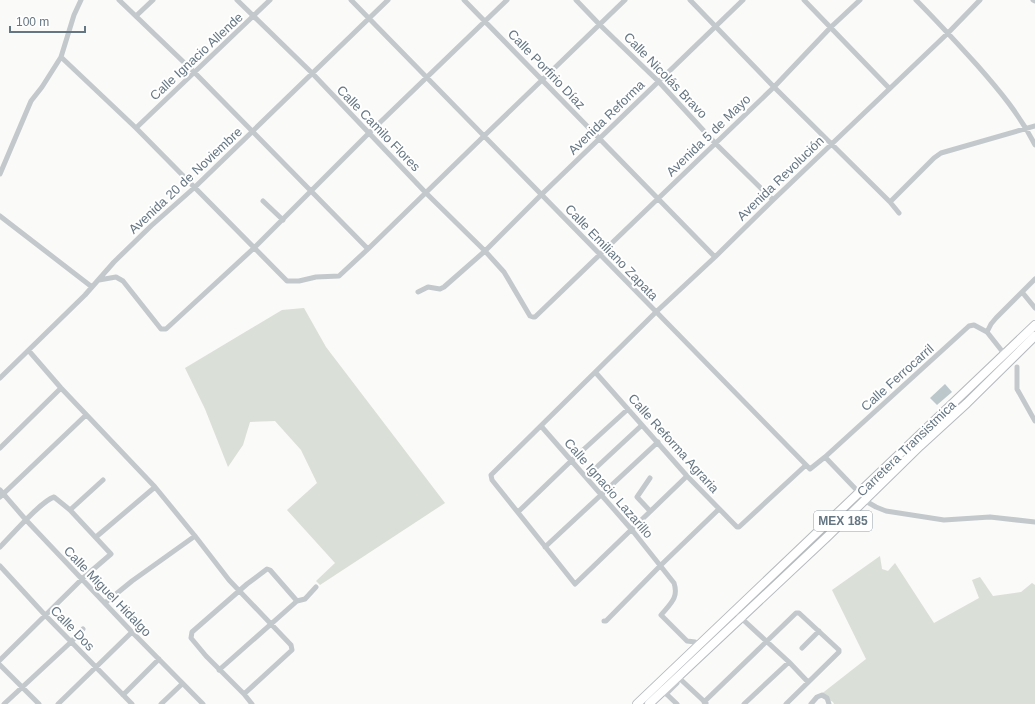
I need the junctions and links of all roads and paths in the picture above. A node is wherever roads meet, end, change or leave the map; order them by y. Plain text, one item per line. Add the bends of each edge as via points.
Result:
1 (81, 0) edge
2 (119, 0) edge
3 (153, 0) edge
4 (237, 0) edge
5 (270, 0) edge
6 (351, 0) edge
7 (388, 0) edge
8 (464, 0) edge
9 (507, 0) edge
10 (576, 0) edge
11 (625, 0) edge
12 (690, 0) edge
13 (743, 0) edge
14 (804, 0) edge
15 (860, 0) edge
16 (916, 0) edge
17 (980, 0) edge
18 (136, 16) junction
19 (253, 17) junction
20 (369, 18) junction
21 (485, 21) junction
22 (600, 25) junction
23 (716, 27) junction
24 (831, 27) junction
25 (948, 33) junction
26 (62, 57) junction
27 (195, 73) junction
28 (312, 73) junction
29 (427, 77) junction
30 (543, 79) junction
31 (659, 82) junction
32 (774, 87) junction
33 (890, 88) junction
34 (1035, 126) edge
35 (136, 128) junction
36 (1026, 128) junction
37 (252, 132) junction
38 (369, 133) junction
39 (484, 136) junction
40 (599, 139) junction
41 (715, 143) junction
42 (831, 144) junction
43 (1035, 144) edge
44 (0, 174) edge
45 (195, 187) junction
46 (310, 191) junction
47 (426, 193) junction
48 (541, 195) junction
49 (658, 198) junction
50 (772, 200) junction
51 (263, 201) dead end
52 (890, 202) junction
53 (899, 213) dead end
54 (0, 216) edge
55 (283, 220) junction
56 (254, 248) junction
57 (368, 249) junction
58 (485, 251) junction
59 (600, 253) junction
60 (715, 257) junction
61 (1035, 279) edge
62 (99, 280) junction
63 (569, 284) joint
64 (92, 287) junction
65 (418, 292) dead end
66 (1022, 292) junction
67 (1035, 308) edge
68 (656, 312) junction
69 (1035, 325) edge
70 (987, 332) junction
71 (1035, 336) edge
72 (29, 351) junction
73 (1002, 351) dead end
74 (1017, 367) dead end
75 (596, 373) junction
76 (0, 378) edge
77 (61, 388) junction
78 (628, 409) junction
79 (86, 415) junction
80 (1035, 422) edge
81 (642, 425) junction
82 (541, 426) junction
83 (658, 442) junction
84 (0, 448) edge
85 (825, 457) junction
86 (571, 461) junction
87 (892, 462) junction
88 (806, 465) junction
89 (688, 476) junction
90 (586, 477) junction
91 (650, 478) dead end
92 (103, 480) dead end
93 (155, 487) junction
94 (1, 493) edge
95 (858, 493) junction
96 (602, 495) junction
97 (866, 500) junction
98 (719, 509) junction
99 (70, 510) junction
100 (650, 511) junction
101 (518, 512) junction
102 (26, 520) junction
103 (1035, 522) edge
104 (632, 530) junction
105 (195, 536) junction
106 (828, 536) junction
107 (96, 538) junction
108 (0, 547) edge
109 (545, 547) junction
110 (661, 565) junction
111 (0, 566) edge
112 (82, 580) junction
113 (316, 587) dead end
114 (239, 591) junction
115 (297, 601) junction
116 (105, 603) junction
117 (737, 614) junction
118 (45, 615) junction
119 (604, 621) dead end
120 (272, 624) junction
121 (83, 629) dead end
122 (819, 631) junction
123 (132, 632) junction
124 (71, 642) junction
125 (767, 642) junction
126 (802, 648) dead end
127 (693, 651) junction
128 (159, 659) junction
129 (0, 660) edge
130 (789, 662) junction
131 (0, 665) edge
132 (96, 668) junction
133 (219, 670) junction
134 (679, 678) junction
135 (808, 682) junction
136 (182, 684) junction
137 (22, 687) junction
138 (662, 690) junction
139 (244, 694) junction
140 (123, 695) junction
141 (705, 703) edge
142 (4, 704) edge
143 (39, 704) edge
144 (58, 704) edge
145 (132, 704) edge
146 (161, 704) edge
147 (203, 704) edge
148 (252, 704) edge
149 (638, 704) edge
150 (649, 704) edge
151 (677, 704) edge
152 (744, 704) edge
153 (786, 704) edge
154 (810, 704) edge
155 (829, 704) edge

1 - 26 street
2 - 18 street
3 - 18 street
4 - 19 street, Calle Camilo Flores
5 - 19 street, Calle Ignacio Allende
6 - 20 street, Calle Emiliano Zapata
7 - 20 street, Avenida 20 de Noviembre
8 - 21 street, Calle Porfirio Díaz
9 - 21 street
10 - 22 street, Calle Nicolás Bravo
11 - 22 street
12 - 23 street
13 - 23 street, Avenida Reforma
14 - 24 street
15 - 24 street, Avenida 5 de Mayo
16 - 25 street
17 - 25 street, Avenida Revolución
18 - 27 street
19 - 27 street, Calle Ignacio Allende
19 - 28 street, Calle Camilo Flores
20 - 28 street, Avenida 20 de Noviembre
20 - 29 street, Calle Emiliano Zapata
21 - 29 street
21 - 30 street, Calle Porfirio Díaz
22 - 30 street
22 - 31 street, Calle Nicolás Bravo
23 - 31 street, Avenida Reforma
23 - 32 street
24 - 32 street, Avenida 5 de Mayo
24 - 33 street
25 - 33 street, Avenida Revolución
25 - 36 street via 1006,99
26 - 35 street
26 - 44 street via 31,101
27 - 35 street, Calle Ignacio Allende
27 - 37 street
28 - 37 street, Avenida 20 de Noviembre
28 - 38 street, Calle Camilo Flores
29 - 38 street
29 - 39 street, Calle Emiliano Zapata
30 - 39 street
30 - 40 street, Calle Porfirio Díaz
31 - 40 street, Avenida Reforma
31 - 41 street, Calle Nicolás Bravo
32 - 41 street, Avenida 5 de Mayo
32 - 42 street
33 - 42 street, Avenida Revolución
34 - 36 street
35 - 45 street
36 - 43 street
36 - 52 street via 941,153
37 - 45 street, Avenida 20 de Noviembre
37 - 46 street
38 - 46 street
38 - 47 street, Calle Camilo Flores
39 - 47 street
39 - 48 street, Calle Emiliano Zapata
40 - 48 street, Avenida Reforma
40 - 49 street, Calle Porfirio Díaz
41 - 49 street, Avenida 5 de Mayo
41 - 50 street, Calle Nicolás Bravo
42 - 50 street, Avenida Revolución
42 - 52 street
45 - 56 street
45 - 62 street, Avenida 20 de Noviembre via 151,226
46 - 55 street
46 - 57 street
47 - 57 street
47 - 58 street, Calle Camilo Flores
48 - 58 street, Avenida Reforma
48 - 59 street, Calle Emiliano Zapata
49 - 59 street, Avenida 5 de Mayo
49 - 60 street, Calle Porfirio Díaz
50 - 60 street, Avenida Revolución
51 - 55 street
52 - 53 street
54 - 64 street
55 - 56 street
56 - 57 street via 287,281 339,276
56 - 62 street via 166,329 161,329 123,281 116,277
58 - 63 street, Calle Camilo Flores via 504,272 530,316 536,316
58 - 65 street, Avenida Reforma via 444,287 428,287
59 - 63 street, Avenida 5 de Mayo
59 - 68 street, Calle Emiliano Zapata
60 - 68 street, Avenida Revolución
61 - 66 street
62 - 64 street, Avenida 20 de Noviembre
64 - 72 street, Avenida 20 de Noviembre
66 - 67 street
66 - 70 street via 991,324
68 - 75 street, Avenida Revolución
68 - 88 street, Calle Emiliano Zapata
69 - 87 main road, Carretera Transistmica / MEX 185
70 - 73 street
70 - 85 street, Calle Ferrocarril via 974,325 969,326
71 - 97 main road, Carretera Transistmica / MEX 185
72 - 76 street, Avenida 20 de Noviembre
72 - 77 street
74 - 80 street via 1017,389
75 - 78 street, Calle Reforma Agraria
75 - 82 street, Avenida Revolución
77 - 79 street
77 - 84 street
78 - 81 street, Calle Reforma Agraria
78 - 86 street
79 - 93 street
79 - 94 street
81 - 83 street, Calle Reforma Agraria
81 - 90 street
82 - 86 street, Calle Ignacio Lazarillo
82 - 101 street, Avenida Revolución via 491,475 492,480
83 - 89 street, Calle Reforma Agraria
83 - 96 street
85 - 88 street via 811,470
85 - 95 street
86 - 90 street, Calle Ignacio Lazarillo
86 - 101 street
87 - 95 main road, Carretera Transistmica / MEX 185
87 - 97 main road via 866,490
88 - 98 street, Calle Reforma Agraria via 739,527
89 - 98 street, Calle Reforma Agraria
89 - 100 street
90 - 96 street, Calle Ignacio Lazarillo
91 - 100 street via 637,497
92 - 99 street
93 - 105 street
93 - 107 street
94 - 102 street, Calle Miguel Hidalgo
95 - 97 street
95 - 106 main road via 856,502 829,531
95 - 117 main road, Carretera Transistmica / MEX 185
96 - 104 street, Calle Ignacio Lazarillo
96 - 109 street
97 - 103 street via 886,511 944,520 990,517
97 - 106 main road, Carretera Transistmica / MEX 185
98 - 110 street
99 - 102 street via 54,497
99 - 107 street
100 - 104 street
101 - 109 street
102 - 108 street
102 - 112 street, Calle Miguel Hidalgo
104 - 109 street via 575,584
104 - 110 street, Calle Ignacio Lazarillo
105 - 114 street
105 - 116 street
106 - 117 main road, Carretera Transistmica / MEX 185
107 - 112 street via 111,554
110 - 119 street
110 - 127 street, Calle Ignacio Lazarillo via 674,582 676,590 675,598 661,615 687,641 696,643
111 - 118 street, Calle Dos
112 - 116 street, Calle Miguel Hidalgo
112 - 118 street
113 - 115 street via 305,599
114 - 115 street via 267,569
114 - 120 street
114 - 133 street via 192,632 191,638
115 - 120 street
116 - 123 street, Calle Miguel Hidalgo
117 - 125 street
117 - 127 main road, Carretera Transistmica / MEX 185
117 - 134 main road, Carretera Transistmica / MEX 185
118 - 124 street, Calle Dos
118 - 129 street
120 - 133 street
120 - 139 street via 291,645 292,650
121 - 124 street
122 - 125 street via 796,613
122 - 126 street
122 - 135 street via 839,652
123 - 128 street, Calle Miguel Hidalgo
123 - 132 street
124 - 132 street, Calle Dos
124 - 137 street
125 - 130 street
125 - 141 street
127 - 138 main road, Carretera Transistmica
128 - 136 street, Calle Miguel Hidalgo
128 - 140 street
130 - 135 street
130 - 152 street
131 - 137 street
132 - 140 street, Calle Dos
132 - 144 street
133 - 139 street
134 - 138 main road, Carretera Transistmica / MEX 185
134 - 141 street
135 - 153 street
136 - 146 street
136 - 147 street, Calle Miguel Hidalgo
137 - 142 street
137 - 143 street
138 - 149 main road, Carretera Transistmica / MEX 185
138 - 150 main road, Carretera Transistmica / MEX 185
138 - 151 street
139 - 148 street
140 - 145 street, Calle Dos
154 - 155 street via 822,695

